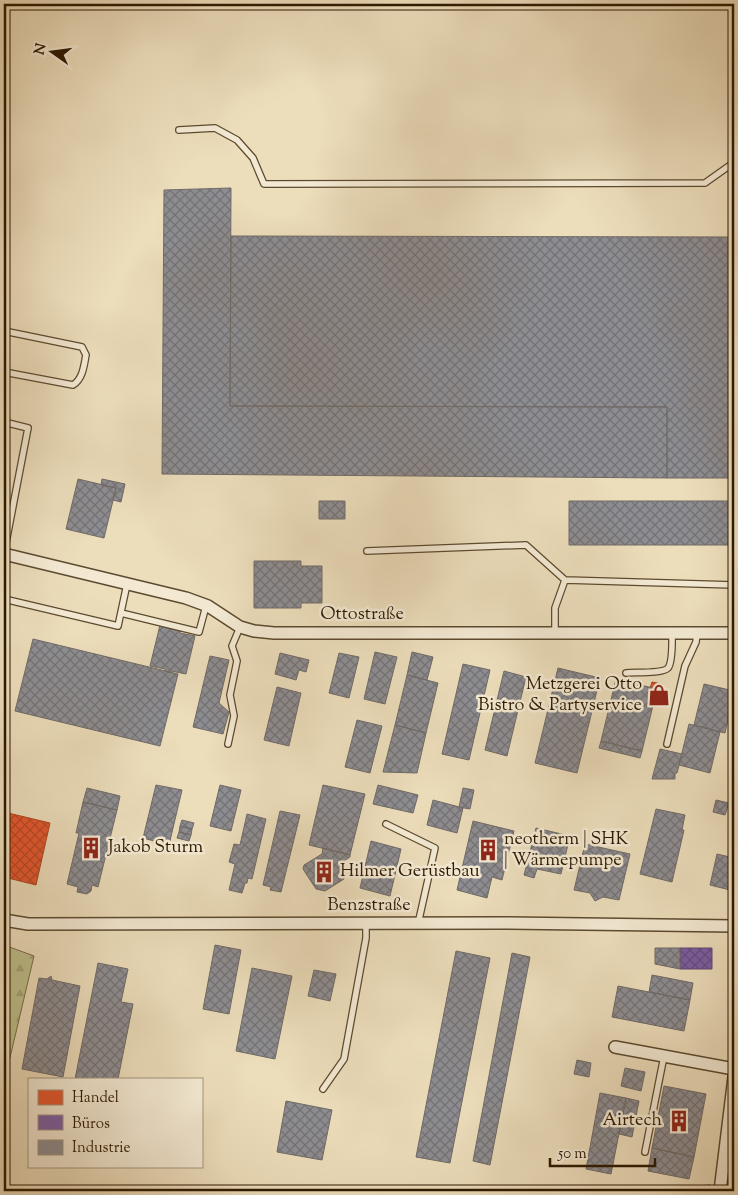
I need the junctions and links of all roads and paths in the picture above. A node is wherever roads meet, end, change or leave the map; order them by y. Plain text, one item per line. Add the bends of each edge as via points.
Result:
1 (179, 130) dead end
2 (734, 165) edge
3 (4, 331) edge
4 (4, 372) edge
5 (4, 422) edge
6 (367, 551) dead end
7 (4, 554) edge
8 (565, 580) junction
9 (127, 584) junction
10 (734, 585) edge
11 (4, 599) edge
12 (206, 606) junction
13 (121, 613) junction
14 (240, 627) junction
15 (672, 632) junction
16 (555, 633) junction
17 (697, 633) junction
18 (734, 633) edge
19 (626, 673) dead end
20 (228, 744) dead end
21 (667, 744) dead end
22 (386, 824) dead end
23 (4, 920) edge
24 (366, 924) junction
25 (418, 924) junction
26 (734, 926) edge
27 (615, 1047) dead end
28 (664, 1056) junction
29 (734, 1069) edge
30 (734, 1077) edge
31 (323, 1089) dead end
32 (731, 1127) edge
33 (644, 1152) dead end
34 (720, 1191) edge

1 - 2 lane via 215,128 237,140 253,158 264,184 705,183
3 - 4 lane via 82,347 86,355 81,376 73,385
5 - 7 lane via 28,428
6 - 8 lane via 526,545
7 - 9 street, Ottostraße
8 - 10 lane
8 - 16 lane via 555,608
9 - 12 street, Ottostraße
9 - 13 lane
11 - 13 lane via 118,626
12 - 13 lane via 200,632
12 - 14 street, Ottostraße
14 - 16 street, Ottostraße via 274,632
14 - 20 lane via 232,646 237,661 230,695 234,716
15 - 16 street, Ottostraße
15 - 17 street, Ottostraße
15 - 19 lane via 668,667 663,671
17 - 18 street, Ottostraße
17 - 21 lane via 685,666
22 - 25 lane via 434,848
23 - 24 street, Benzstraße via 28,924
24 - 25 street, Benzstraße
24 - 31 lane via 344,1059
25 - 26 street, Benzstraße
27 - 28 street
28 - 29 street
28 - 33 lane
30 - 32 street
32 - 34 street

